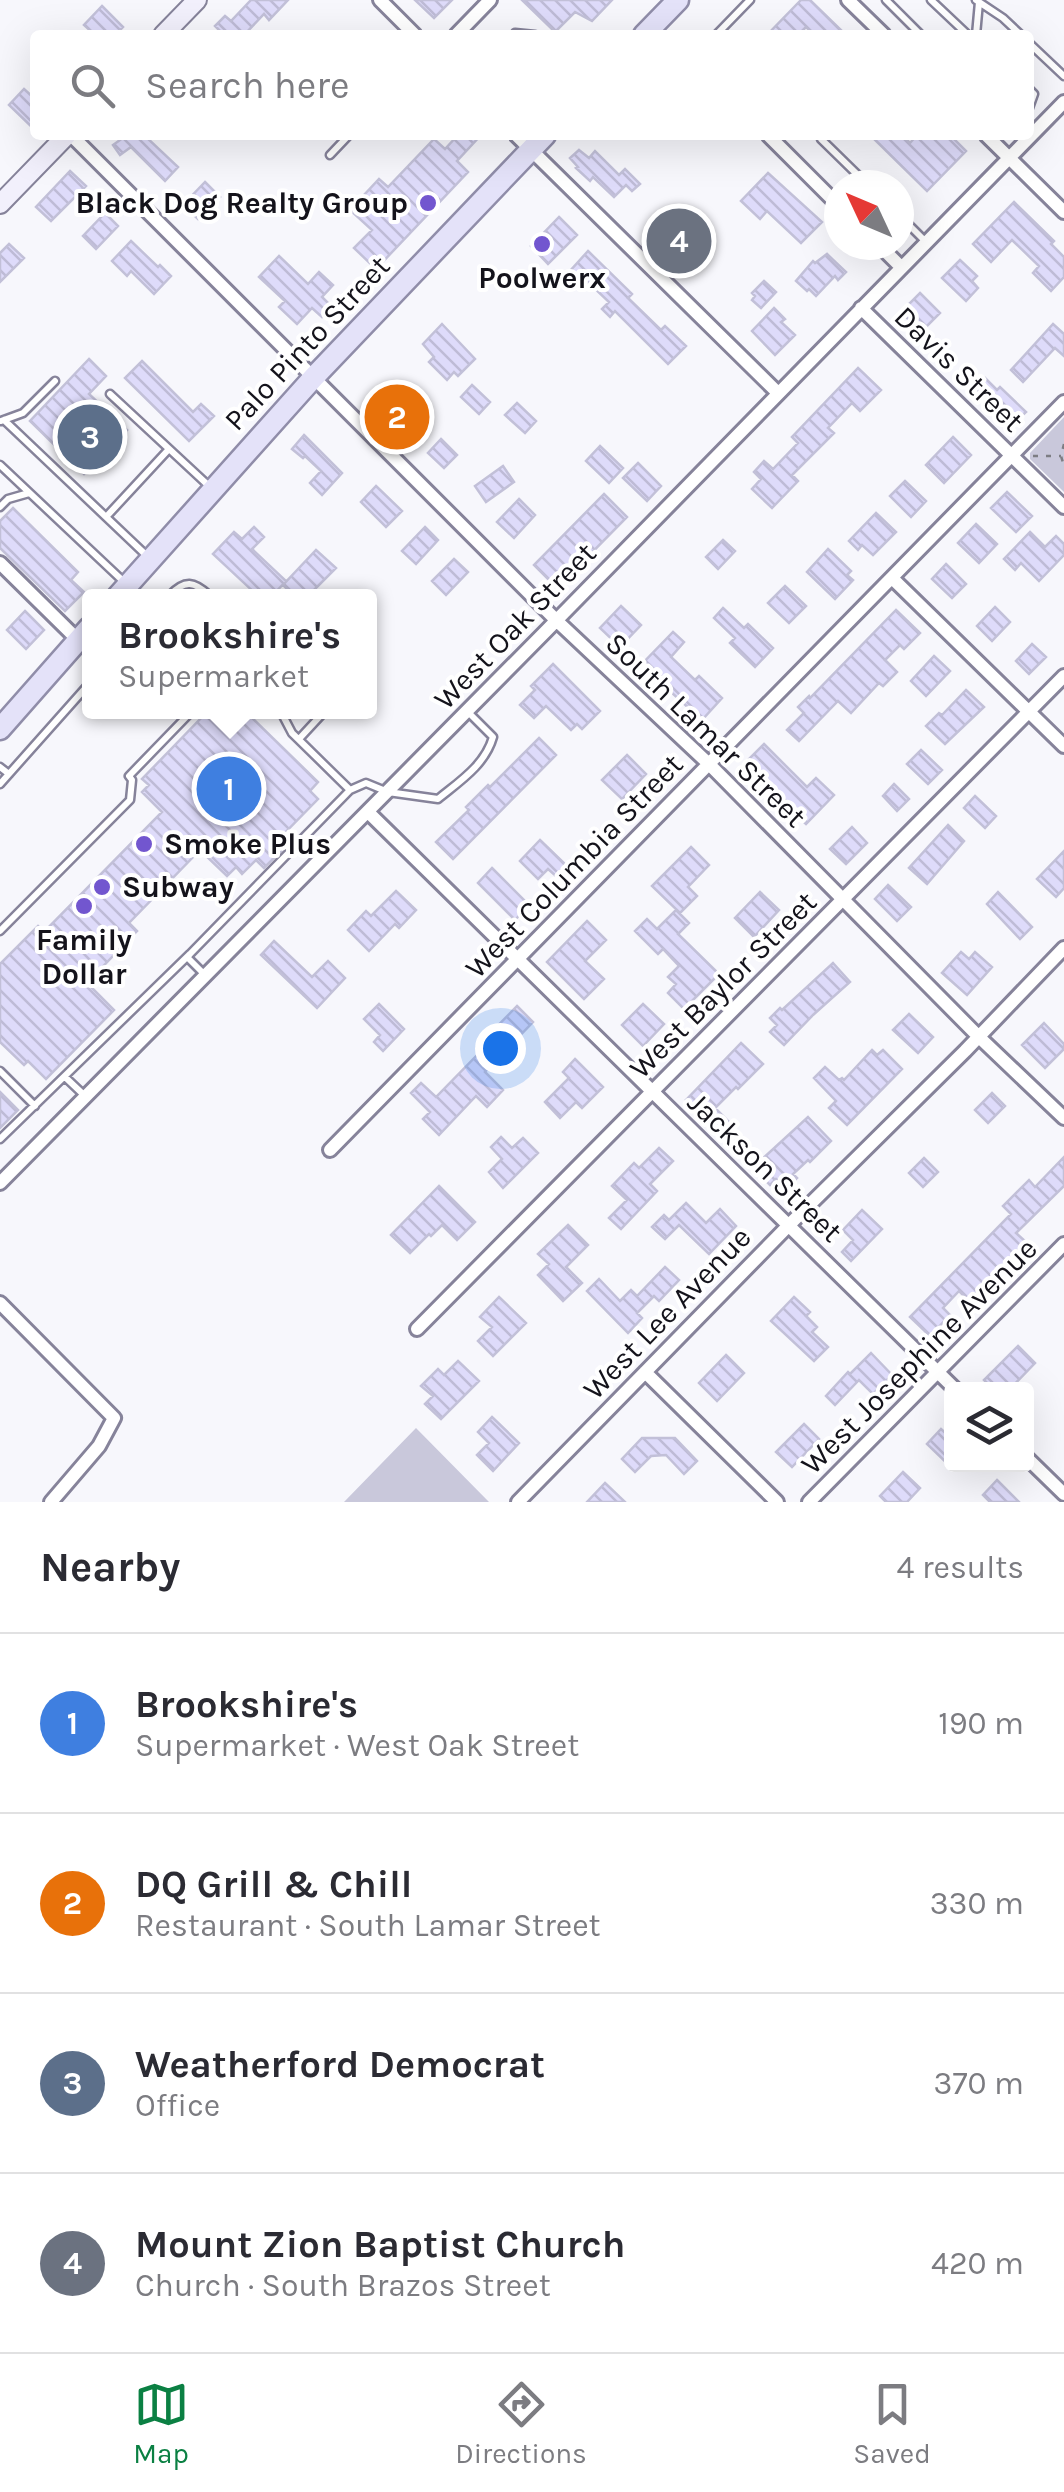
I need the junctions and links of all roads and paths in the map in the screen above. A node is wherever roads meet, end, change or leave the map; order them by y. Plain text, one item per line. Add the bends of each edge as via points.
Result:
1 (197, 0) edge
2 (380, 0) edge
3 (490, 0) edge
4 (678, 0) edge
5 (750, 0) edge
6 (848, 0) edge
7 (886, 0) edge
8 (931, 0) edge
9 (978, 1) edge
10 (864, 5) edge
11 (169, 30) edge
12 (410, 30) edge
13 (461, 30) edge
14 (656, 30) edge
15 (721, 30) edge
16 (881, 30) edge
17 (916, 30) edge
18 (966, 30) edge
19 (973, 30) edge
20 (1016, 30) edge
21 (1034, 48) edge
22 (1064, 76) edge
23 (1064, 102) edge
24 (1034, 124) edge
25 (64, 140) edge
26 (74, 140) edge
27 (344, 140) edge
28 (531, 140) edge
29 (773, 140) edge
30 (822, 140) edge
31 (991, 140) edge
32 (1022, 140) edge
33 (330, 155) dead end
34 (1009, 158) junction
35 (853, 170) edge
36 (824, 191) edge
37 (0, 204) edge
38 (1064, 212) edge
39 (914, 230) edge
40 (926, 242) junction
41 (894, 260) edge
42 (901, 267) junction
43 (862, 308) junction
44 (314, 377) junction
45 (55, 381) dead end
46 (778, 393) junction
47 (110, 394) dead end
48 (1064, 402) edge
49 (2, 420) edge
50 (1064, 444) edge
51 (170, 449) junction
52 (1012, 456) junction
53 (1029, 456) dead end
54 (1061, 456) junction
55 (1064, 466) edge
56 (1, 467) edge
57 (213, 490) junction
58 (30, 493) junction
59 (1064, 507) edge
60 (0, 508) edge
61 (106, 517) junction
62 (151, 560) junction
63 (0, 563) edge
64 (892, 578) junction
65 (121, 589) edge
66 (125, 589) edge
67 (177, 589) edge
68 (201, 589) edge
69 (556, 620) junction
70 (82, 632) edge
71 (82, 636) edge
72 (1064, 676) edge
73 (82, 692) edge
74 (466, 711) junction
75 (1028, 712) junction
76 (184, 719) edge
77 (284, 719) edge
78 (317, 719) edge
79 (0, 729) edge
80 (298, 739) junction
81 (1064, 746) edge
82 (709, 764) junction
83 (0, 767) edge
84 (9, 774) junction
85 (0, 784) edge
86 (350, 790) junction
87 (388, 792) junction
88 (368, 812) junction
89 (844, 898) junction
90 (0, 931) edge
91 (1064, 948) edge
92 (186, 957) junction
93 (516, 960) junction
94 (206, 976) junction
95 (979, 1036) junction
96 (0, 1072) edge
97 (65, 1076) junction
98 (652, 1093) junction
99 (86, 1097) junction
100 (35, 1106) junction
101 (1064, 1118) edge
102 (0, 1139) edge
103 (330, 1150) dead end
104 (0, 1184) edge
105 (790, 1224) junction
106 (1064, 1244) edge
107 (0, 1303) edge
108 (418, 1330) dead end
109 (644, 1372) junction
110 (938, 1372) junction
111 (948, 1382) edge
112 (1034, 1466) edge
113 (1064, 1494) edge
114 (51, 1502) edge
115 (518, 1502) edge
116 (777, 1502) edge
117 (809, 1502) edge

1 - 11 street
2 - 12 street
3 - 13 street
4 - 14 main road
5 - 15 lane
6 - 10 street
7 - 17 lane
8 - 18 lane
9 - 19 lane
9 - 20 lane
10 - 16 street
21 - 22 lane
23 - 24 street, West Oak Street
25 - 37 street
26 - 44 street, South Lamar Street
27 - 33 lane
28 - 44 main road, Palo Pinto Street
28 - 46 street
29 - 36 street
30 - 35 lane
31 - 34 street
32 - 34 street, West Oak Street
34 - 38 street
34 - 40 street, West Oak Street
39 - 40 lane
40 - 42 street, West Oak Street
41 - 42 street, Davis Street
42 - 43 street, West Oak Street
43 - 46 street, West Oak Street
43 - 52 street, Davis Street
44 - 57 main road, Palo Pinto Street
44 - 69 street, South Lamar Street
45 - 49 lane via 22,412
46 - 69 street, West Oak Street
47 - 51 lane
48 - 52 street, West Columbia Street
49 - 61 lane
50 - 54 path
51 - 57 lane
51 - 61 lane
52 - 59 street, Davis Street
52 - 64 street, West Columbia Street
53 - 54 path
54 - 55 path
56 - 58 lane
57 - 62 main road, Palo Pinto Street
58 - 60 lane
58 - 65 lane
61 - 62 lane
62 - 66 main road, Palo Pinto Street
63 - 70 street
64 - 75 street
64 - 82 street, West Columbia Street
67 - 68 lane
69 - 74 street, West Oak Street
69 - 82 street, South Lamar Street
71 - 79 main road
72 - 75 street, West Baylor Street
73 - 84 lane
74 - 87 street, West Oak Street
74 - 87 lane via 493,737 476,768 438,799
75 - 81 street
75 - 89 street, West Baylor Street
76 - 90 lane via 129,776 130,800
77 - 80 lane
78 - 80 lane
80 - 86 lane
82 - 89 street, South Lamar Street
82 - 93 street, West Columbia Street
83 - 84 lane
84 - 85 lane
86 - 87 lane via 366,783
86 - 92 lane
87 - 88 street, West Oak Street
88 - 93 street, Jackson Street
88 - 94 street, West Oak Street
89 - 95 street, South Lamar Street
89 - 98 street, West Baylor Street
91 - 95 street, West Lee Avenue
92 - 94 lane
92 - 97 lane
93 - 98 street, Jackson Street
93 - 103 street, West Columbia Street
94 - 99 street, West Oak Street
95 - 101 street, South Lamar Street
95 - 105 street, West Lee Avenue
96 - 100 lane
97 - 99 lane
97 - 100 lane
98 - 105 street, Jackson Street
98 - 108 street, West Baylor Street
99 - 104 street, West Oak Street
100 - 102 lane
105 - 109 street, West Lee Avenue
105 - 110 street, Jackson Street
106 - 110 street, West Josephine Avenue
107 - 114 street via 114,1418 100,1446
109 - 115 street, West Lee Avenue
109 - 116 street
110 - 111 street, Jackson Street
110 - 117 street, West Josephine Avenue
112 - 113 street

